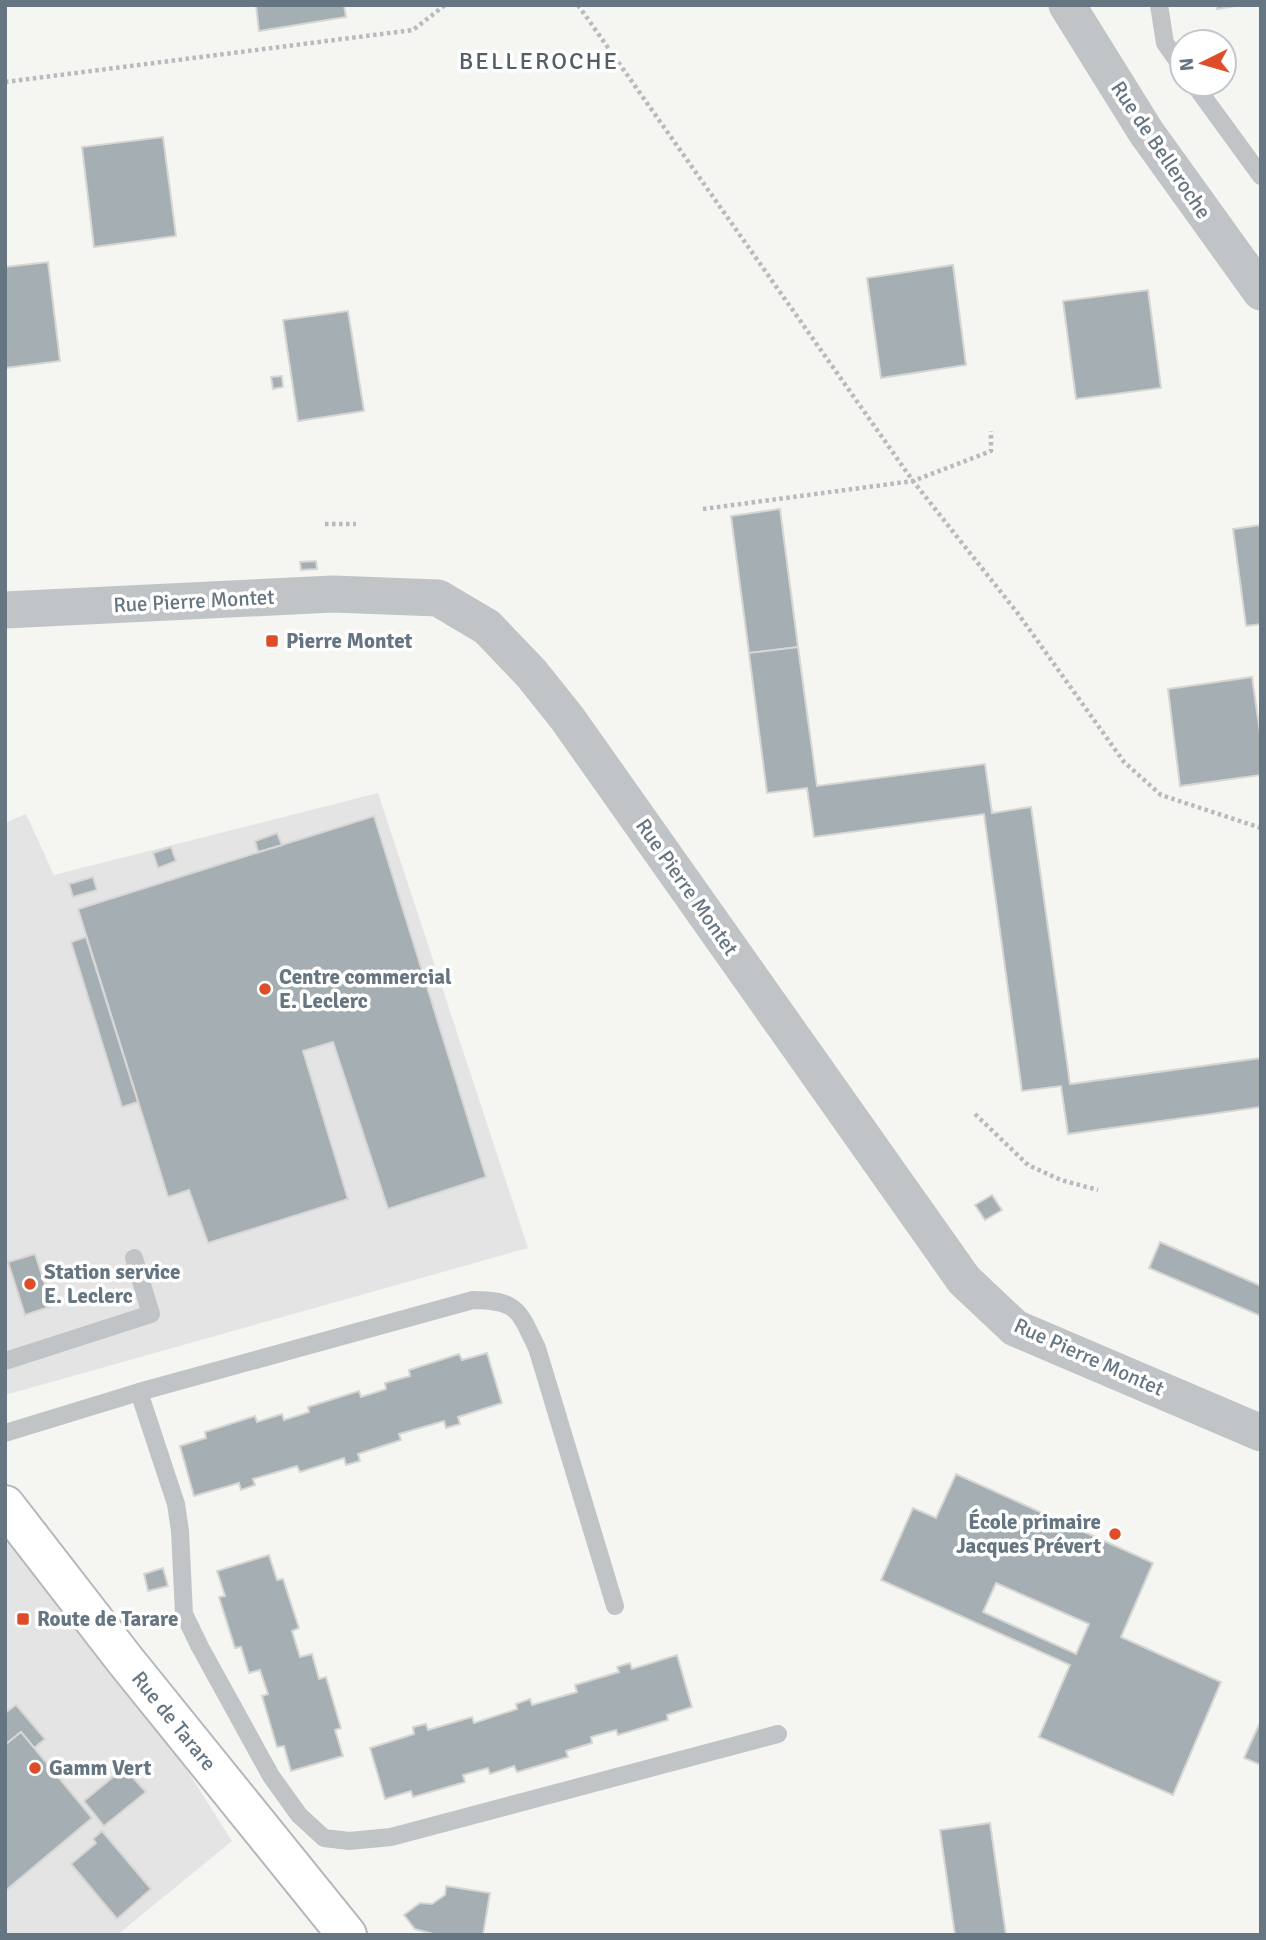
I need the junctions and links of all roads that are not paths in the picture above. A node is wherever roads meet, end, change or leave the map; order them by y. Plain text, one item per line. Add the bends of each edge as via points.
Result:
1 (1067, 5) edge
2 (1159, 5) edge
3 (1168, 47) edge
4 (1205, 98) edge
5 (1261, 176) edge
6 (1261, 292) edge
7 (5, 610) edge
8 (134, 1258) dead end
9 (5, 1361) edge
10 (139, 1392) junction
11 (5, 1433) edge
12 (1261, 1433) edge
13 (10, 1523) edge
14 (615, 1606) dead end
15 (778, 1734) dead end
16 (347, 1935) edge

1 - 6 street, Rue de Belleroche via 1146,132
2 - 3 lane
4 - 5 lane
7 - 12 street, Rue Pierre Montet via 364,593 438,598 487,627 567,718 964,1280 1015,1328
8 - 9 lane via 151,1314
10 - 11 lane
10 - 14 lane via 473,1300 497,1300 520,1312 537,1348
10 - 15 lane via 176,1504 184,1614 271,1776 299,1815 324,1838 349,1842 391,1837
13 - 16 main road, Rue de Tarare

